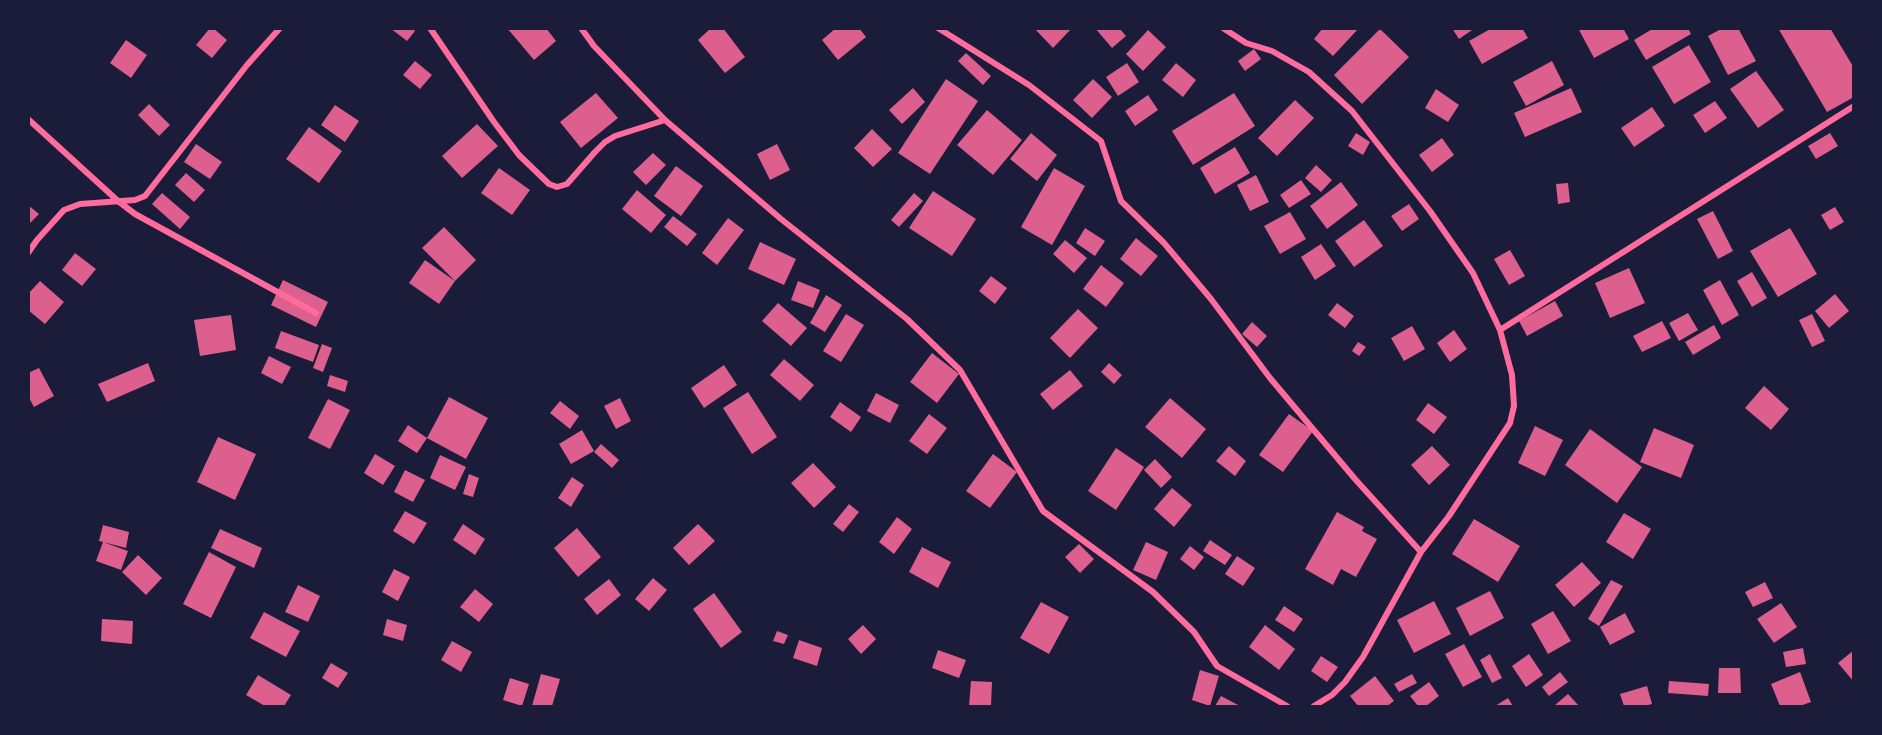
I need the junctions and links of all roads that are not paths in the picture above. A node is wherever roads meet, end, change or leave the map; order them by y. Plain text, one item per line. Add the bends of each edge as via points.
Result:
1 (280, 28) edge
2 (430, 28) edge
3 (581, 28) edge
4 (938, 28) edge
5 (1223, 28) edge
6 (1854, 106) edge
7 (28, 119) edge
8 (665, 120) junction
9 (118, 201) junction
10 (28, 253) edge
11 (316, 313) dead end
12 (1500, 330) junction
13 (1421, 552) junction
14 (1287, 706) edge
15 (1314, 706) edge

1 - 9 street via 152,189 135,200
2 - 8 street via 519,155 549,184 567,184 604,142
3 - 8 street
4 - 13 street via 1029,85 1101,141 1121,201 1164,243 1270,378
5 - 12 street via 1309,72 1352,111 1473,273
6 - 12 street
7 - 9 street
8 - 14 street via 907,319 960,370 1043,511 1153,592 1194,632 1217,666
9 - 10 street via 80,204 64,210
9 - 11 street
12 - 13 street via 1512,375 1514,406 1510,423
13 - 15 street via 1363,657 1345,682

